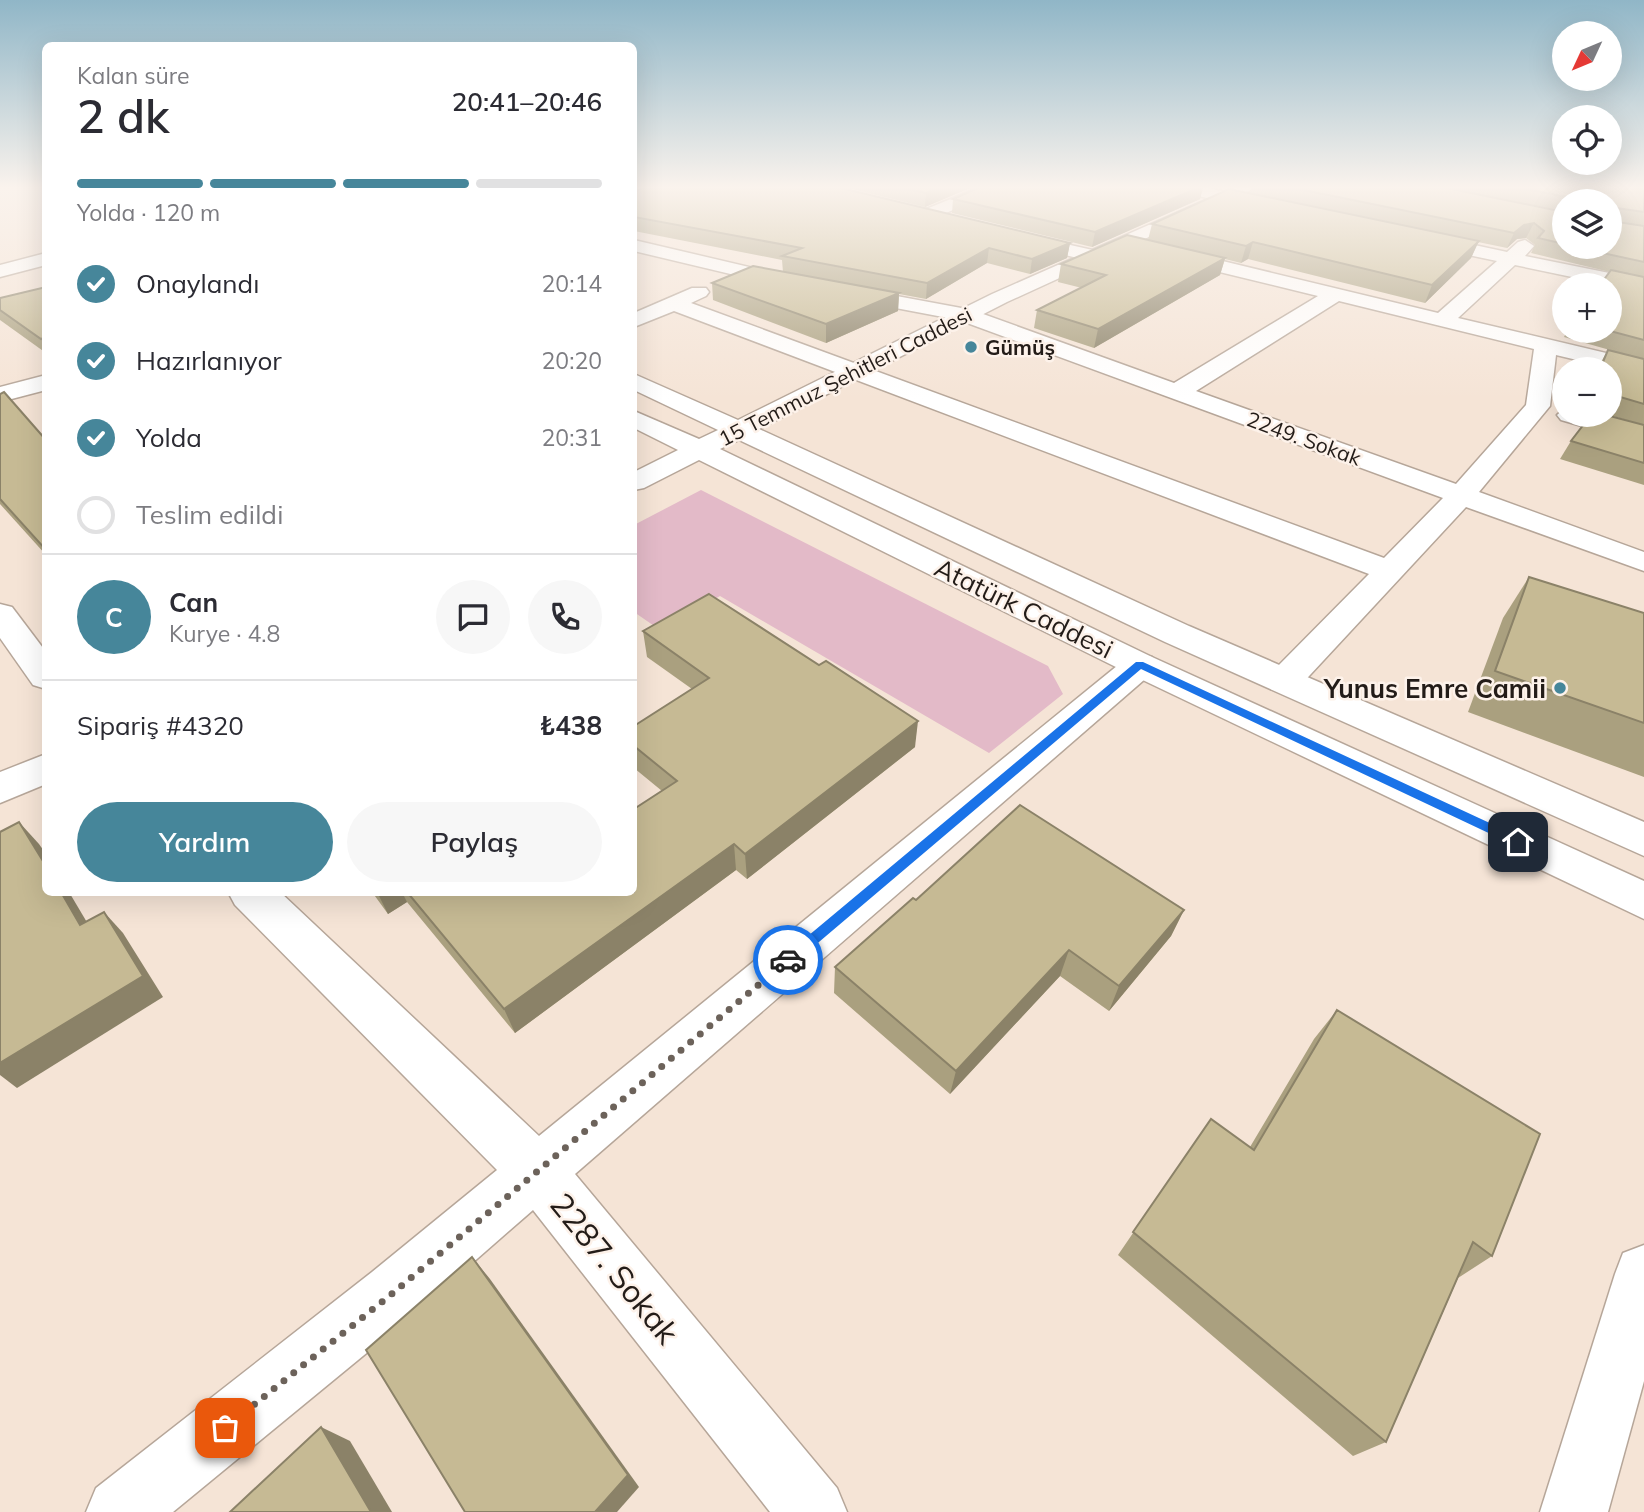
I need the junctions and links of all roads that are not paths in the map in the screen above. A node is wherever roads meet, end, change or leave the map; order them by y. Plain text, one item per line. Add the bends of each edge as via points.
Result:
1 (681, 258) edge
2 (1085, 258) edge
3 (1185, 258) edge
4 (1504, 258) edge
5 (1511, 259) junction
6 (42, 260) edge
7 (0, 271) edge
8 (739, 272) junction
9 (805, 285) edge
10 (1644, 286) edge
11 (832, 290) edge
12 (1336, 294) junction
13 (674, 304) junction
14 (964, 315) junction
15 (1444, 319) junction
16 (637, 320) edge
17 (1546, 344) junction
18 (1644, 369) edge
19 (853, 372) junction
20 (637, 382) edge
21 (42, 383) edge
22 (1177, 392) junction
23 (0, 395) edge
24 (1551, 410) edge
25 (637, 419) edge
26 (1612, 427) edge
27 (740, 430) junction
28 (1644, 436) edge
29 (700, 450) junction
30 (637, 481) edge
31 (1461, 496) junction
32 (1644, 562) edge
33 (1388, 570) junction
34 (0, 614) edge
35 (1140, 665) junction
36 (42, 672) edge
37 (1284, 681) junction
38 (42, 770) edge
39 (0, 788) edge
40 (1644, 841) edge
41 (254, 896) edge
42 (1644, 901) edge
43 (537, 1171) junction
44 (1644, 1274) edge
45 (120, 1512) edge
46 (813, 1512) edge
47 (1574, 1512) edge

1 - 8 street
2 - 14 street, 15 Temmuz Şehitleri Caddesi
3 - 12 street
4 - 5 street
5 - 10 street
5 - 15 street
6 - 7 street
8 - 9 street
8 - 13 street
11 - 14 street, 2249. Sokak
12 - 15 street
12 - 22 street
13 - 16 street
13 - 19 street
14 - 19 street, 15 Temmuz Şehitleri Caddesi
14 - 22 street, 2249. Sokak
15 - 17 street
17 - 18 street
17 - 24 street
19 - 27 street, 15 Temmuz Şehitleri Caddesi
19 - 33 street
20 - 27 street, Atatürk Caddesi
21 - 23 street
22 - 31 street, 2249. Sokak
24 - 31 street
25 - 29 street, Atatürk Caddesi
26 - 28 street
27 - 29 street, 15 Temmuz Şehitleri Caddesi
27 - 37 street, Atatürk Caddesi
29 - 30 street, 15 Temmuz Şehitleri Caddesi
29 - 35 street, Atatürk Caddesi
31 - 32 street, 2249. Sokak
31 - 33 street
33 - 37 street
34 - 36 street
35 - 42 street, Atatürk Caddesi
35 - 43 street
37 - 40 street, Atatürk Caddesi
38 - 39 street
41 - 43 street, 2287. Sokak
43 - 45 street
43 - 46 street, 2287. Sokak
44 - 47 street

